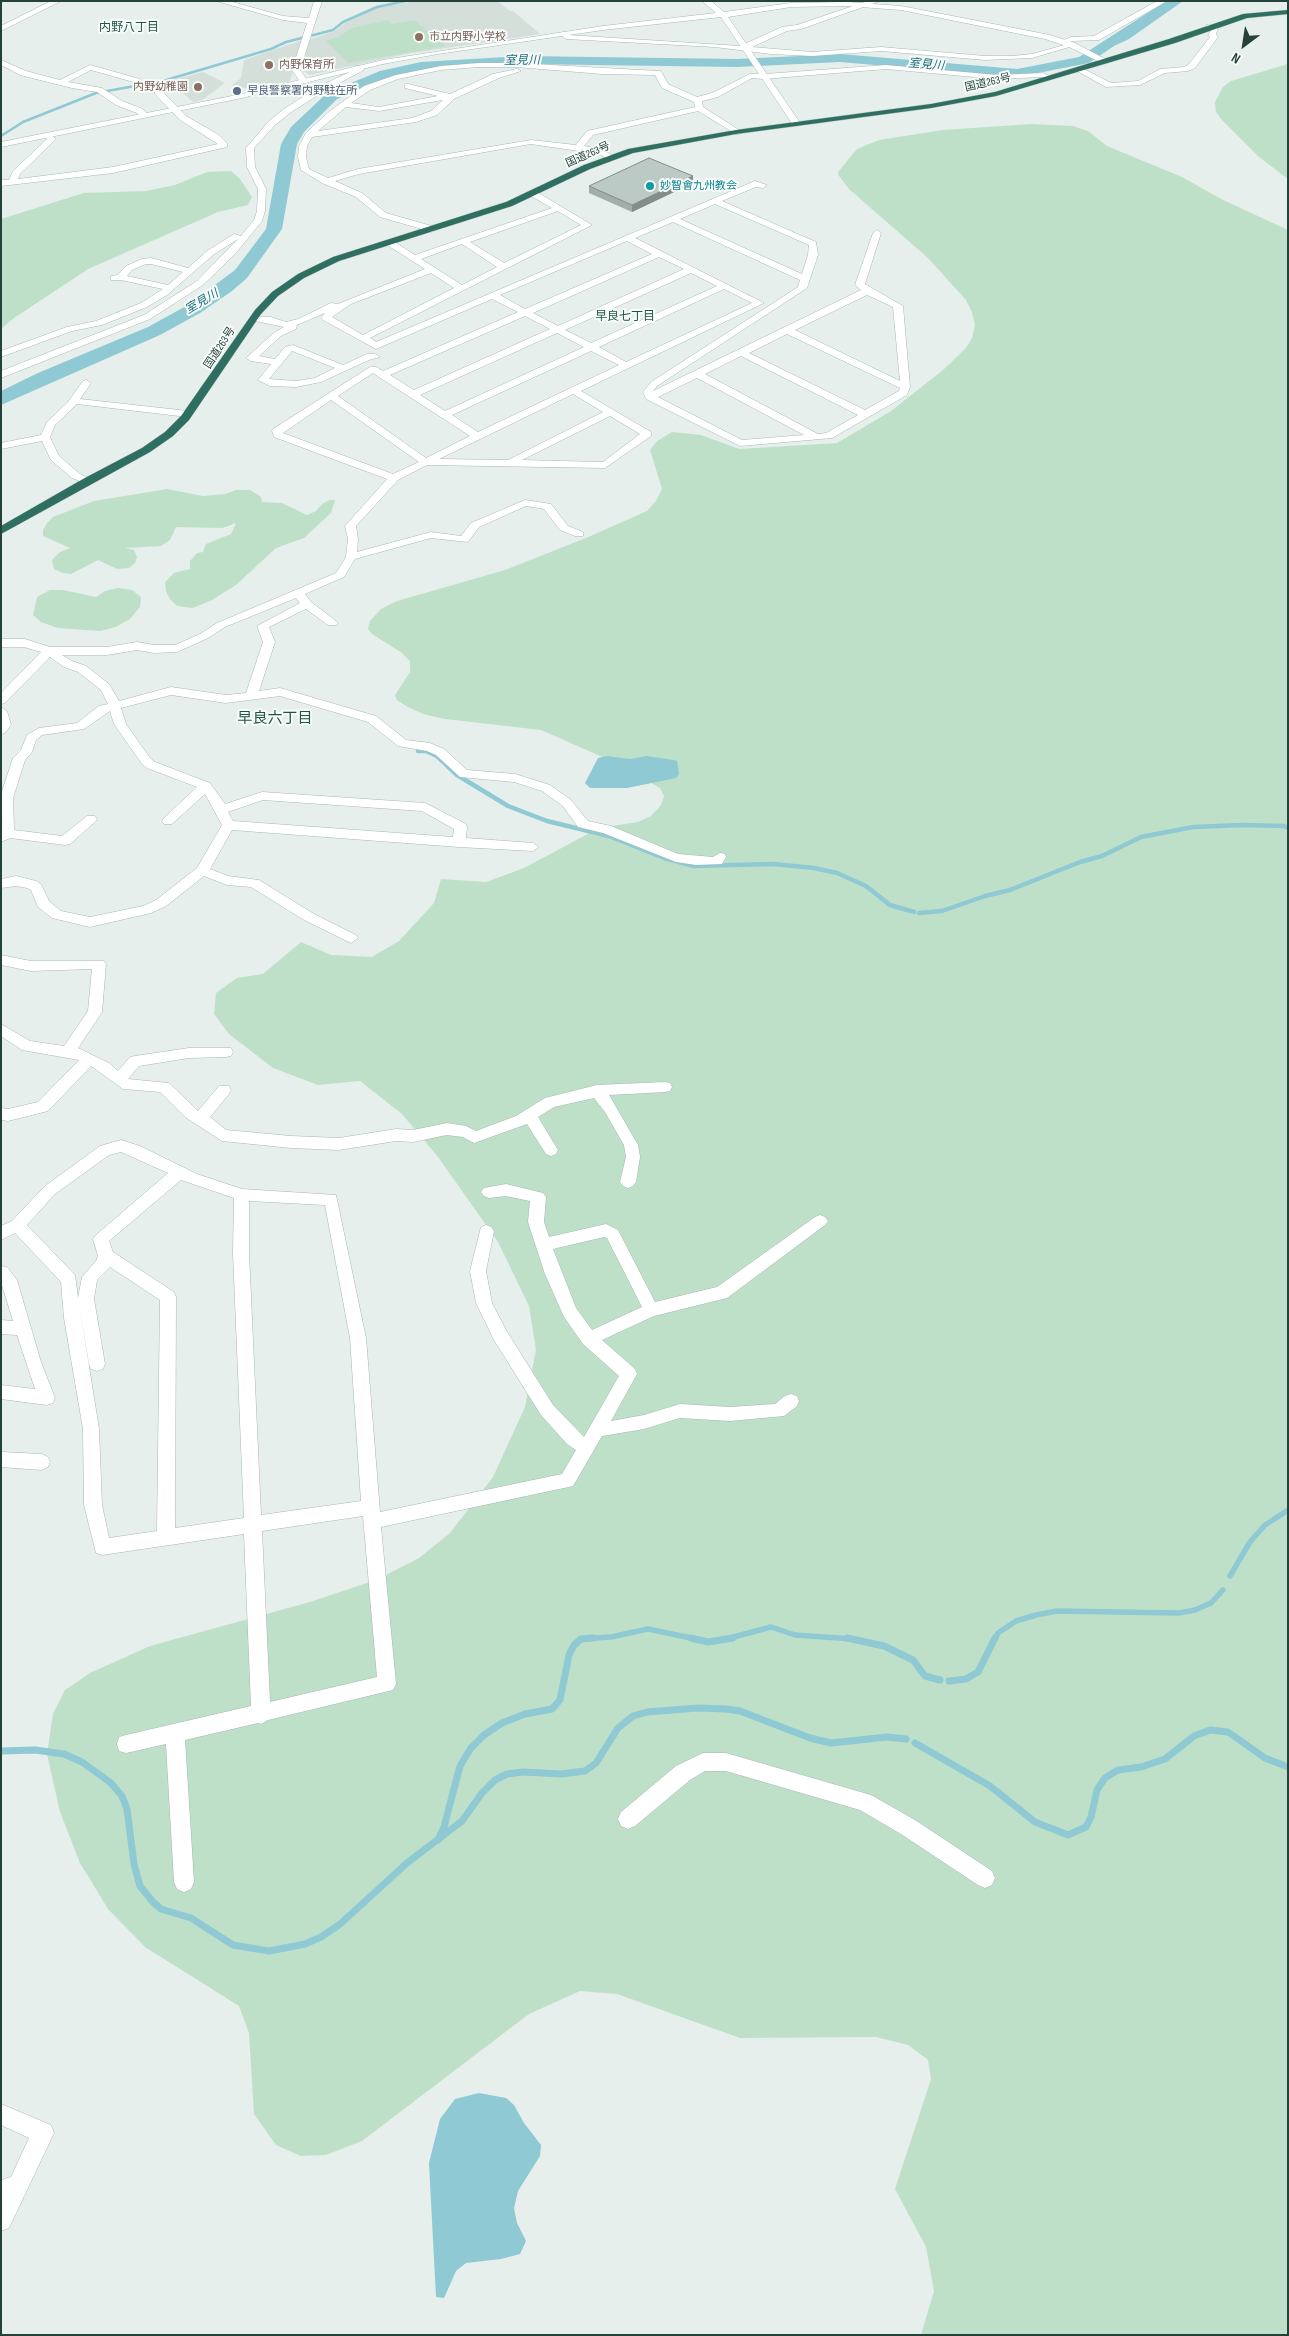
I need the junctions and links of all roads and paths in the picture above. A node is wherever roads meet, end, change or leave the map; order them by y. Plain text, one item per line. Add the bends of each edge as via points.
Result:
1 (57, 1) edge
2 (220, 1) edge
3 (318, 1) edge
4 (706, 1) edge
5 (876, 1) edge
6 (1163, 1) edge
7 (866, 4) junction
8 (1288, 12) edge
9 (724, 15) junction
10 (312, 21) junction
11 (1210, 27) junction
12 (1, 29) edge
13 (563, 34) junction
14 (1063, 42) junction
15 (1072, 45) junction
16 (745, 47) junction
17 (1105, 61) junction
18 (1, 62) edge
19 (359, 68) junction
20 (1078, 70) junction
21 (613, 71) junction
22 (113, 74) junction
23 (763, 76) junction
24 (1050, 78) junction
25 (137, 81) dead end
26 (304, 81) junction
27 (60, 83) junction
28 (408, 86) dead end
29 (80, 88) junction
30 (158, 92) dead end
31 (451, 97) junction
32 (698, 104) junction
33 (345, 105) junction
34 (174, 110) junction
35 (145, 116) junction
36 (796, 123) junction
37 (736, 132) junction
38 (309, 135) junction
39 (48, 136) junction
40 (1, 145) edge
41 (578, 148) junction
42 (610, 157) junction
43 (14, 181) junction
44 (325, 181) junction
45 (1, 184) edge
46 (763, 185) dead end
47 (534, 194) junction
48 (715, 202) junction
49 (559, 208) junction
50 (673, 219) junction
51 (432, 229) junction
52 (877, 234) dead end
53 (245, 235) junction
54 (628, 238) junction
55 (463, 241) junction
56 (390, 243) junction
57 (659, 254) junction
58 (414, 258) junction
59 (504, 267) junction
60 (432, 270) junction
61 (690, 270) junction
62 (190, 271) junction
63 (805, 279) junction
64 (723, 286) junction
65 (170, 288) junction
66 (462, 289) junction
67 (867, 290) junction
68 (492, 295) junction
69 (340, 301) dead end
70 (759, 303) junction
71 (770, 308) junction
72 (525, 312) junction
73 (254, 318) junction
74 (292, 323) junction
75 (558, 329) junction
76 (787, 330) junction
77 (364, 339) junction
78 (376, 346) junction
79 (590, 347) junction
80 (742, 353) junction
81 (1, 354) edge
82 (375, 357) junction
83 (278, 362) junction
84 (627, 366) junction
85 (342, 368) junction
86 (378, 372) junction
87 (698, 374) junction
88 (1, 375) edge
89 (86, 383) dead end
90 (905, 387) junction
91 (575, 391) junction
92 (414, 394) junction
93 (332, 396) junction
94 (650, 397) junction
95 (74, 401) junction
96 (611, 412) junction
97 (188, 414) junction
98 (865, 414) junction
99 (445, 415) junction
100 (477, 436) junction
101 (816, 437) junction
102 (45, 438) junction
103 (2, 446) edge
104 (426, 462) junction
105 (509, 463) junction
106 (394, 478) junction
107 (87, 481) junction
108 (1, 532) edge
109 (579, 534) dead end
110 (351, 556) junction
111 (297, 592) junction
112 (307, 604) junction
113 (332, 623) dead end
114 (1, 643) edge
115 (49, 651) junction
116 (251, 696) junction
117 (1, 700) edge
118 (115, 706) junction
119 (1, 711) edge
120 (1, 730) edge
121 (206, 786) junction
122 (4, 798) edge
123 (221, 810) junction
124 (91, 818) dead end
125 (168, 821) dead end
126 (228, 825) junction
127 (5, 835) edge
128 (459, 843) junction
129 (533, 847) dead end
130 (720, 857) dead end
131 (202, 871) junction
132 (1, 884) edge
133 (351, 938) dead end
134 (1, 960) edge
135 (1, 1030) edge
136 (68, 1052) junction
137 (226, 1052) dead end
138 (89, 1059) junction
139 (118, 1080) junction
140 (665, 1087) dead end
141 (224, 1090) dead end
142 (597, 1091) junction
143 (1, 1114) edge
144 (528, 1115) junction
145 (201, 1118) junction
146 (551, 1150) dead end
147 (179, 1173) junction
148 (628, 1182) dead end
149 (489, 1192) dead end
150 (242, 1195) junction
151 (820, 1221) dead end
152 (17, 1226) junction
153 (486, 1231) dead end
154 (1, 1234) edge
155 (543, 1245) junction
156 (106, 1256) junction
157 (1, 1272) edge
158 (651, 1310) junction
159 (1, 1327) edge
160 (23, 1329) junction
161 (589, 1339) junction
162 (97, 1364) dead end
163 (1, 1392) edge
164 (791, 1401) dead end
165 (599, 1428) junction
166 (586, 1448) junction
167 (1, 1459) edge
168 (42, 1462) dead end
169 (371, 1514) junction
170 (254, 1524) junction
171 (166, 1536) junction
172 (261, 1715) junction
173 (175, 1734) junction
174 (126, 1744) dead end
175 (628, 1819) dead end
176 (985, 1878) dead end
177 (184, 1882) dead end
178 (1, 2114) edge
179 (10, 2188) edge
180 (1, 2220) edge

1 - 12 street
2 - 10 street via 283,18
3 - 10 street
4 - 9 street
5 - 7 street
6 - 14 street via 1096,38
7 - 9 street via 797,5
7 - 14 street
7 - 16 street via 785,29
8 - 11 highway, 国道263号 via 1246,16
9 - 13 street
9 - 16 street
10 - 26 street via 296,70
11 - 17 highway, 国道263号
11 - 20 street via 1216,30 1212,34 1214,37 1192,66 1185,69 1164,71 1140,83 1111,85
13 - 16 street via 566,37
13 - 19 street via 438,52
14 - 15 street
15 - 16 street via 1013,58 881,49 812,54
15 - 17 street
16 - 23 street
17 - 20 highway, 国道263号
18 - 27 street via 22,73
19 - 26 street
19 - 53 street via 287,111 250,148 251,167 262,189 261,211 258,221
20 - 24 highway, 国道263号
21 - 31 street via 513,72
21 - 32 street via 658,73 665,86 676,89
21 - 33 street via 516,65 441,68 396,77 367,88
22 - 25 street
22 - 27 street via 90,67
22 - 29 street
23 - 24 street via 886,67 997,78 1043,75
23 - 32 street via 750,76
23 - 36 street
24 - 36 highway, 国道263号 via 996,94 931,106
26 - 34 street
27 - 29 street
28 - 31 street
29 - 35 street via 102,92
30 - 34 street
31 - 33 street via 379,109
31 - 38 street via 434,113 413,120
32 - 37 street
32 - 41 street via 590,133
33 - 38 street
34 - 35 street
34 - 43 street via 224,145 113,170
35 - 39 street
36 - 37 highway, 国道263号
37 - 42 highway, 国道263号 via 657,145
38 - 44 street via 303,146 305,170
39 - 40 street
39 - 43 street via 52,138 16,173
41 - 42 street
41 - 44 street via 531,142 358,172
42 - 47 highway, 国道263号
43 - 45 street
44 - 51 street via 359,195 383,215
46 - 48 street via 754,184
47 - 49 street
47 - 51 highway, 国道263号
48 - 50 street
48 - 63 street via 814,244
49 - 55 street
49 - 59 street via 588,225
50 - 54 street
50 - 63 street
51 - 56 highway, 国道263号
52 - 67 street via 860,285
53 - 62 street via 235,236
53 - 88 street via 216,268 174,302 113,332 77,343
54 - 57 street
54 - 68 street
55 - 58 street
55 - 59 street
56 - 58 street
56 - 73 highway, 国道263号 via 336,259 301,276 275,294
57 - 61 street
57 - 72 street
58 - 60 street
59 - 66 street
60 - 66 street
60 - 77 street via 348,302 326,318
61 - 64 street
61 - 75 street
62 - 65 street
62 - 65 street via 145,261 128,268 118,278
63 - 71 street via 802,288
64 - 70 street
64 - 79 street
65 - 81 street via 123,314
66 - 77 street
67 - 76 street
67 - 90 street via 898,306
68 - 72 street
68 - 78 street
69 - 74 street
70 - 71 street
70 - 84 street
71 - 94 street via 654,384 648,392
72 - 75 street
72 - 86 street
73 - 74 street via 286,325
73 - 97 highway, 国道263号
74 - 83 street via 293,327 278,334 251,358
75 - 79 street
75 - 92 street
76 - 80 street
76 - 90 street
77 - 78 street
78 - 82 street
79 - 84 street
79 - 99 street
80 - 87 street
80 - 98 street
82 - 85 street via 367,357
82 - 86 street
83 - 85 street via 288,349 293,348
83 - 85 street via 263,380 296,384 318,380
84 - 91 street
86 - 92 street
86 - 93 street
87 - 94 street
87 - 101 street
89 - 95 street
90 - 98 street via 902,393
91 - 96 street
91 - 100 street
92 - 99 street
93 - 104 street
93 - 106 street via 277,431 278,435
94 - 101 street via 740,443
95 - 97 street
95 - 102 street via 50,424
96 - 105 street
96 - 105 street via 648,434 606,465
97 - 107 highway, 国道263号 via 169,434 146,450
98 - 101 street via 828,436
99 - 100 street
100 - 104 street
102 - 103 street
102 - 107 street via 56,458 76,476
104 - 105 street
104 - 106 street
106 - 110 street via 350,526 353,539
107 - 108 highway, 国道263号
109 - 110 street via 564,528 547,506 525,504 475,524 464,540 431,535
110 - 111 street via 340,575
111 - 112 street
111 - 115 street via 177,648 137,646 108,651
112 - 113 street
112 - 116 street via 263,626 269,642
114 - 115 street via 25,643
115 - 117 street
115 - 118 street via 106,687
116 - 118 street via 226,699 179,691
116 - 130 street via 280,692 372,719 402,743 430,747 440,752 464,774 516,778 546,788 567,803 583,824 606,829 676,858 717,861
118 - 121 street via 120,724 146,761
118 - 122 street via 104,709 80,726 39,732 31,738 26,752 19,758
119 - 120 street via 5,725
121 - 123 street
121 - 125 street
122 - 127 street
123 - 126 street
123 - 128 street via 262,796 425,807 461,828
124 - 127 street via 65,841
126 - 128 street
126 - 131 street
128 - 129 street
131 - 132 street via 162,902 146,910 90,922 57,915 43,904 36,887 30,884 16,881
131 - 133 street via 227,880 254,883
134 - 136 street via 31,966 99,964 95,1012
135 - 136 street via 27,1046
136 - 138 street
137 - 139 street via 189,1053 135,1061
138 - 139 street
138 - 143 street via 43,1107
139 - 145 street via 128,1085 164,1087 190,1113
140 - 142 street
141 - 145 street
142 - 144 street via 550,1102
142 - 148 street via 631,1144
144 - 145 street via 474,1137 466,1132 447,1129 339,1144 222,1135
144 - 146 street
147 - 150 street
147 - 152 street via 135,1150 121,1146 106,1150 50,1190
147 - 156 street via 101,1239
149 - 155 street via 506,1190 538,1196 536,1222
150 - 169 street via 331,1199 358,1338
150 - 170 street via 241,1253
151 - 158 street via 721,1293
152 - 154 street
152 - 171 street via 69,1280 72,1318 91,1429 93,1504 102,1547
153 - 166 street via 478,1271 484,1303 500,1336 547,1410 573,1439
155 - 158 street via 606,1230 613,1234
155 - 161 street via 570,1312
156 - 162 street via 103,1265 90,1277 86,1299
156 - 171 street via 168,1297
157 - 160 street via 9,1280
158 - 161 street
159 - 160 street
160 - 163 street via 47,1398
161 - 165 street via 629,1374
164 - 165 street via 778,1410 730,1414 680,1411 644,1422
165 - 166 street
166 - 169 street via 567,1481
167 - 168 street
169 - 170 street
169 - 172 street via 386,1684
170 - 171 street
170 - 172 street
172 - 173 street
173 - 174 street
173 - 177 street
175 - 176 street via 683,1773 703,1762 726,1762 864,1802
178 - 179 street via 43,2133
179 - 180 street

